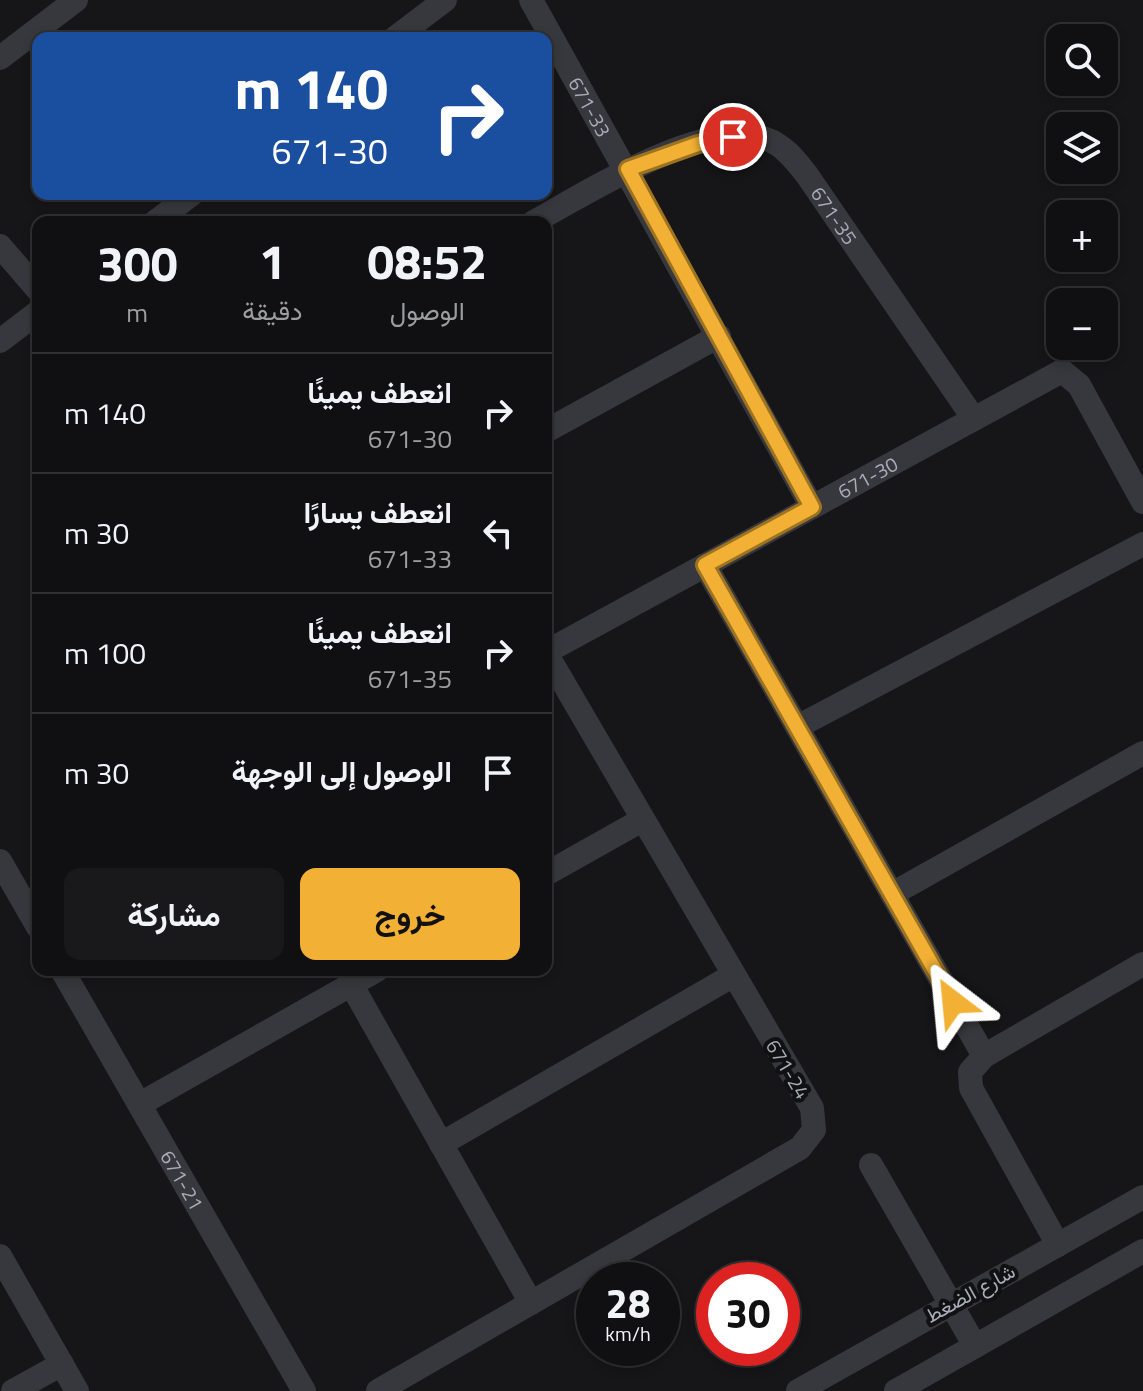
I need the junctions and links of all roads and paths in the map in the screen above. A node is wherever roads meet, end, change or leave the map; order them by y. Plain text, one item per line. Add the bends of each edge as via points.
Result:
1 (76, 0) edge
2 (445, 0) edge
3 (531, 0) edge
4 (34, 32) edge
5 (403, 32) edge
6 (549, 32) edge
7 (32, 34) edge
8 (552, 37) edge
9 (0, 58) edge
10 (628, 169) junction
11 (184, 200) edge
12 (163, 216) edge
13 (545, 216) edge
14 (0, 246) edge
15 (32, 283) edge
16 (32, 317) edge
17 (719, 336) junction
18 (0, 341) edge
19 (974, 419) junction
20 (552, 428) edge
21 (1143, 502) edge
22 (812, 507) junction
23 (1143, 544) edge
24 (705, 565) junction
25 (552, 649) edge
26 (552, 662) edge
27 (797, 727) junction
28 (1143, 753) edge
29 (642, 820) junction
30 (0, 861) edge
31 (552, 871) edge
32 (892, 894) junction
33 (32, 917) edge
34 (1143, 964) edge
35 (65, 976) edge
36 (366, 976) edge
37 (732, 976) junction
38 (351, 984) junction
39 (977, 1064) junction
40 (140, 1104) junction
41 (441, 1144) junction
42 (871, 1165) dead end
43 (1143, 1197) edge
44 (1058, 1245) junction
45 (1143, 1251) edge
46 (0, 1256) edge
47 (531, 1303) junction
48 (951, 1303) junction
49 (975, 1346) junction
50 (62, 1364) junction
51 (13, 1391) edge
52 (77, 1391) edge
53 (304, 1391) edge
54 (378, 1391) edge
55 (798, 1391) edge
56 (896, 1391) edge

1 - 4 street
2 - 5 street
3 - 6 street, 671-33
7 - 9 street
8 - 10 street, 671-33
10 - 13 street, 671-35
10 - 17 street, 671-33
10 - 19 street, 671-35 via 733,137 766,139 790,154
11 - 12 street
14 - 15 street
16 - 18 street
17 - 20 street
17 - 22 street, 671-33
19 - 21 street, 671-30 via 1062,371 1079,385
19 - 22 street, 671-30
22 - 24 street, 671-30
23 - 27 street
24 - 25 street, 671-30
24 - 27 street
26 - 29 street, 671-24
27 - 32 street
28 - 32 street
29 - 31 street
29 - 37 street, 671-24
30 - 33 street
32 - 39 street
34 - 39 street
35 - 40 street, 671-21
36 - 38 street
37 - 41 street
37 - 47 street, 671-24 via 812,1108 810,1139
38 - 40 street
38 - 41 street
39 - 44 street via 971,1088
40 - 53 street, 671-21
41 - 47 street
42 - 48 street
43 - 44 street, شارع الضغط
44 - 48 street, شارع الضغط
45 - 49 street
46 - 50 street
47 - 54 street, 671-24
48 - 49 street
48 - 55 street, شارع الضغط
49 - 56 street
50 - 51 street
50 - 52 street

